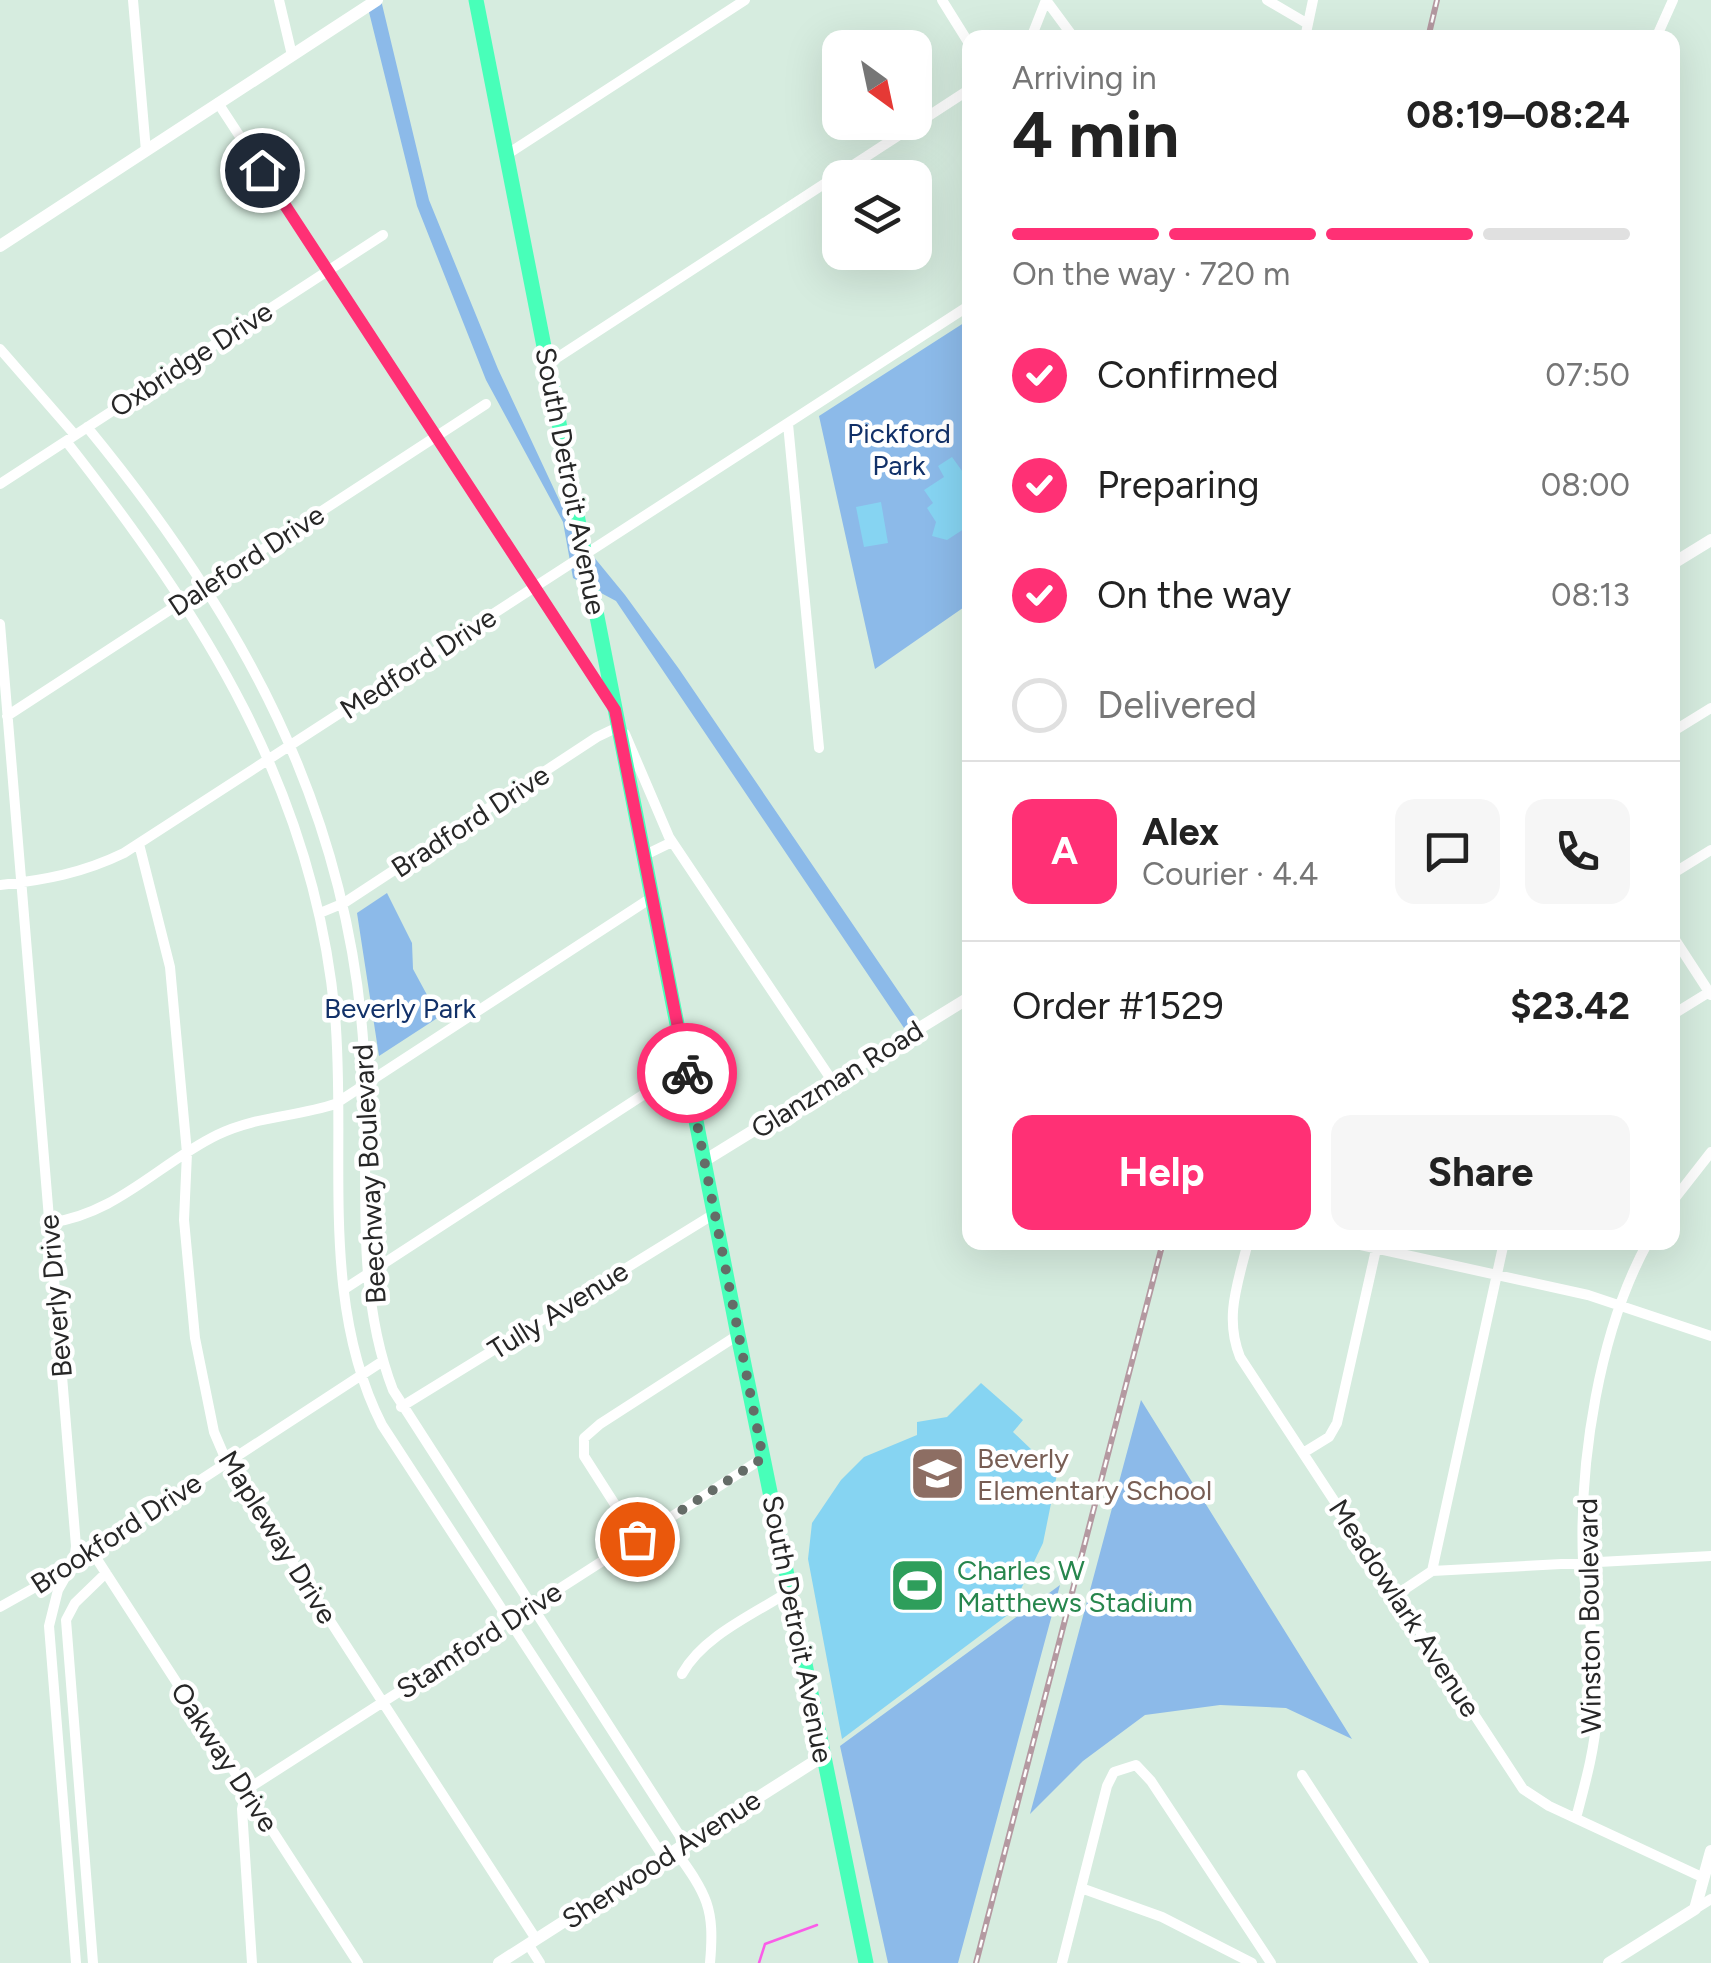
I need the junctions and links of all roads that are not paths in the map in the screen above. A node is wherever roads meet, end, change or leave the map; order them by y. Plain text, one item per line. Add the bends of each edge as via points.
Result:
1 (133, 0) edge
2 (280, 0) edge
3 (376, 0) edge
4 (476, 0) edge
5 (745, 0) edge
6 (942, 0) edge
7 (1046, 0) edge
8 (1267, 0) edge
9 (1313, 0) edge
10 (1673, 0) edge
11 (1308, 24) junction
12 (1033, 30) edge
13 (1068, 30) edge
14 (1307, 30) edge
15 (1660, 30) edge
16 (962, 32) edge
17 (292, 55) junction
18 (962, 94) edge
19 (218, 103) junction
20 (146, 151) junction
21 (506, 155) junction
22 (383, 235) dead end
23 (0, 246) edge
24 (328, 270) junction
25 (962, 310) edge
26 (0, 349) edge
27 (549, 363) junction
28 (486, 404) dead end
29 (788, 424) junction
30 (88, 427) junction
31 (436, 437) junction
32 (71, 438) junction
33 (0, 484) edge
34 (1711, 540) edge
35 (585, 555) junction
36 (1680, 556) edge
37 (203, 588) junction
38 (534, 588) junction
39 (181, 602) junction
40 (0, 624) edge
41 (1711, 708) edge
42 (8, 716) junction
43 (616, 719) junction
44 (1680, 727) edge
45 (292, 745) junction
46 (819, 748) dead end
47 (270, 759) junction
48 (672, 842) junction
49 (139, 844) junction
50 (1711, 850) edge
51 (643, 856) junction
52 (1680, 869) edge
53 (21, 882) junction
54 (0, 884) edge
55 (651, 898) junction
56 (344, 903) junction
57 (320, 913) junction
58 (1680, 946) edge
59 (1710, 993) edge
60 (962, 1002) edge
61 (1680, 1010) edge
62 (686, 1067) junction
63 (833, 1082) junction
64 (365, 1086) junction
65 (340, 1101) junction
66 (1711, 1152) edge
67 (188, 1153) junction
68 (704, 1161) junction
69 (1680, 1192) edge
70 (714, 1214) junction
71 (49, 1222) junction
72 (1246, 1250) edge
73 (1375, 1250) edge
74 (1393, 1250) edge
75 (1502, 1250) edge
76 (1645, 1250) edge
77 (370, 1272) junction
78 (1497, 1275) junction
79 (346, 1288) junction
80 (1622, 1304) junction
81 (738, 1335) junction
82 (1711, 1336) edge
83 (383, 1361) junction
84 (360, 1376) junction
85 (402, 1407) junction
86 (1303, 1453) junction
87 (763, 1458) junction
88 (226, 1460) junction
89 (637, 1539) junction
90 (91, 1550) junction
91 (1711, 1556) edge
92 (74, 1562) junction
93 (1583, 1563) junction
94 (1432, 1570) junction
95 (106, 1574) junction
96 (790, 1592) junction
97 (1396, 1595) junction
98 (0, 1607) edge
99 (531, 1607) junction
100 (510, 1621) junction
101 (682, 1674) dead end
102 (384, 1702) junction
103 (823, 1756) junction
104 (1302, 1776) dead end
105 (246, 1790) junction
106 (1576, 1818) junction
107 (675, 1851) junction
108 (1711, 1851) edge
109 (1704, 1878) junction
110 (1081, 1888) junction
111 (1711, 1900) edge
112 (1696, 1909) junction
113 (532, 1942) junction
114 (76, 1963) edge
115 (92, 1963) edge
116 (252, 1963) edge
117 (358, 1963) edge
118 (499, 1963) edge
119 (540, 1963) edge
120 (710, 1963) edge
121 (866, 1963) edge
122 (1062, 1963) edge
123 (1252, 1963) edge
124 (1271, 1963) edge
125 (1424, 1963) edge
126 (1609, 1963) edge

1 - 20 street
2 - 17 street
3 - 17 street
4 - 21 main road, South Detroit Avenue
5 - 21 street
6 - 16 street
7 - 12 street
7 - 13 street
8 - 11 street
9 - 11 street
10 - 15 street
11 - 14 street
17 - 19 street
18 - 27 street
19 - 20 street
19 - 24 street
20 - 23 street
21 - 27 main road, South Detroit Avenue
22 - 24 street, Oxbridge Drive
24 - 30 street, Oxbridge Drive
24 - 31 street
25 - 29 street, Medford Drive
26 - 32 street, Beechway Boulevard
27 - 35 main road, South Detroit Avenue
28 - 31 street, Daleford Drive
29 - 35 street, Medford Drive
29 - 46 street
30 - 32 street, Oxbridge Drive
30 - 37 street, Beechway Boulevard
31 - 37 street, Daleford Drive
31 - 38 street
32 - 33 street, Oxbridge Drive
32 - 39 street, Beechway Boulevard
34 - 36 street
35 - 38 street, Medford Drive
35 - 43 main road, South Detroit Avenue
37 - 39 street, Daleford Drive
37 - 45 street, Beechway Boulevard
38 - 43 street
38 - 45 street, Medford Drive
39 - 42 street, Daleford Drive
39 - 47 street, Beechway Boulevard
40 - 42 street, Beverly Drive
41 - 44 street
42 - 53 street, Beverly Drive
43 - 48 street
43 - 51 main road, South Detroit Avenue
43 - 56 street, Bradford Drive
45 - 47 street, Medford Drive
45 - 56 street, Beechway Boulevard
47 - 49 street, Medford Drive
47 - 57 street, Beechway Boulevard
48 - 51 street
48 - 63 street
49 - 53 street, Medford Drive via 77,872
49 - 67 street, Mapleway Drive via 170,967
50 - 52 street
51 - 55 main road, South Detroit Avenue
53 - 54 street, Medford Drive
53 - 71 street, Beverly Drive
55 - 62 main road, South Detroit Avenue
55 - 64 street
56 - 57 street, Bradford Drive
56 - 64 street, Beechway Boulevard
57 - 65 street, Beechway Boulevard
58 - 59 street
59 - 61 street
60 - 63 street, Glanzman Road
62 - 68 main road, South Detroit Avenue
62 - 77 street
63 - 68 street, Glanzman Road
64 - 65 street
64 - 77 street, Beechway Boulevard
65 - 67 street via 254,1120
65 - 79 street, Beechway Boulevard
66 - 69 street
67 - 71 street via 110,1205
67 - 88 street, Mapleway Drive via 186,1271 206,1395
68 - 70 main road, South Detroit Avenue
70 - 81 main road, South Detroit Avenue
70 - 85 street, Tully Avenue
71 - 92 street, Beverly Drive
72 - 86 street, Meadowlark Avenue via 1231,1335
73 - 86 street via 1336,1423 1329,1437
74 - 78 street
75 - 78 street
76 - 80 street, Winston Boulevard
77 - 79 street
77 - 83 street, Beechway Boulevard
78 - 80 street
78 - 94 street
79 - 84 street, Beechway Boulevard
80 - 82 street
80 - 93 street, Winston Boulevard via 1594,1414
81 - 87 main road, South Detroit Avenue
81 - 89 street via 584,1438 584,1456
83 - 84 street, Brookford Drive
83 - 85 street, Beechway Boulevard
84 - 88 street, Brookford Drive
84 - 100 street, Beechway Boulevard via 382,1425
85 - 99 street, Beechway Boulevard
86 - 97 street, Meadowlark Avenue
87 - 89 street, Stamford Drive
87 - 96 main road, South Detroit Avenue
88 - 90 street, Brookford Drive
88 - 102 street, Mapleway Drive
89 - 99 street, Stamford Drive
90 - 92 street, Brookford Drive
90 - 95 street, Oakway Drive
91 - 93 street
92 - 98 street, Brookford Drive
92 - 114 street, Beverly Drive via 62,1577 50,1626
93 - 94 street
93 - 106 street, Winston Boulevard via 1597,1714
94 - 97 street
95 - 105 street, Oakway Drive
95 - 115 street via 75,1602 66,1620
96 - 101 street via 707,1645
96 - 103 main road, South Detroit Avenue
97 - 106 street, Meadowlark Avenue via 1523,1788
99 - 100 street, Stamford Drive
99 - 107 street, Beechway Boulevard
100 - 102 street, Stamford Drive
100 - 107 street, Beechway Boulevard
102 - 105 street, Stamford Drive
102 - 113 street, Mapleway Drive
103 - 107 street, Sherwood Avenue
103 - 121 main road, South Detroit Avenue
104 - 125 street
105 - 116 street
105 - 117 street, Oakway Drive
106 - 109 street, Meadowlark Avenue
107 - 113 street, Sherwood Avenue
107 - 120 street via 710,1909
108 - 109 street
109 - 112 street
110 - 122 street
110 - 123 street via 1162,1916
110 - 124 street via 1107,1786 1114,1772 1136,1765
111 - 112 street
112 - 126 street
113 - 118 street, Sherwood Avenue
113 - 119 street, Mapleway Drive

